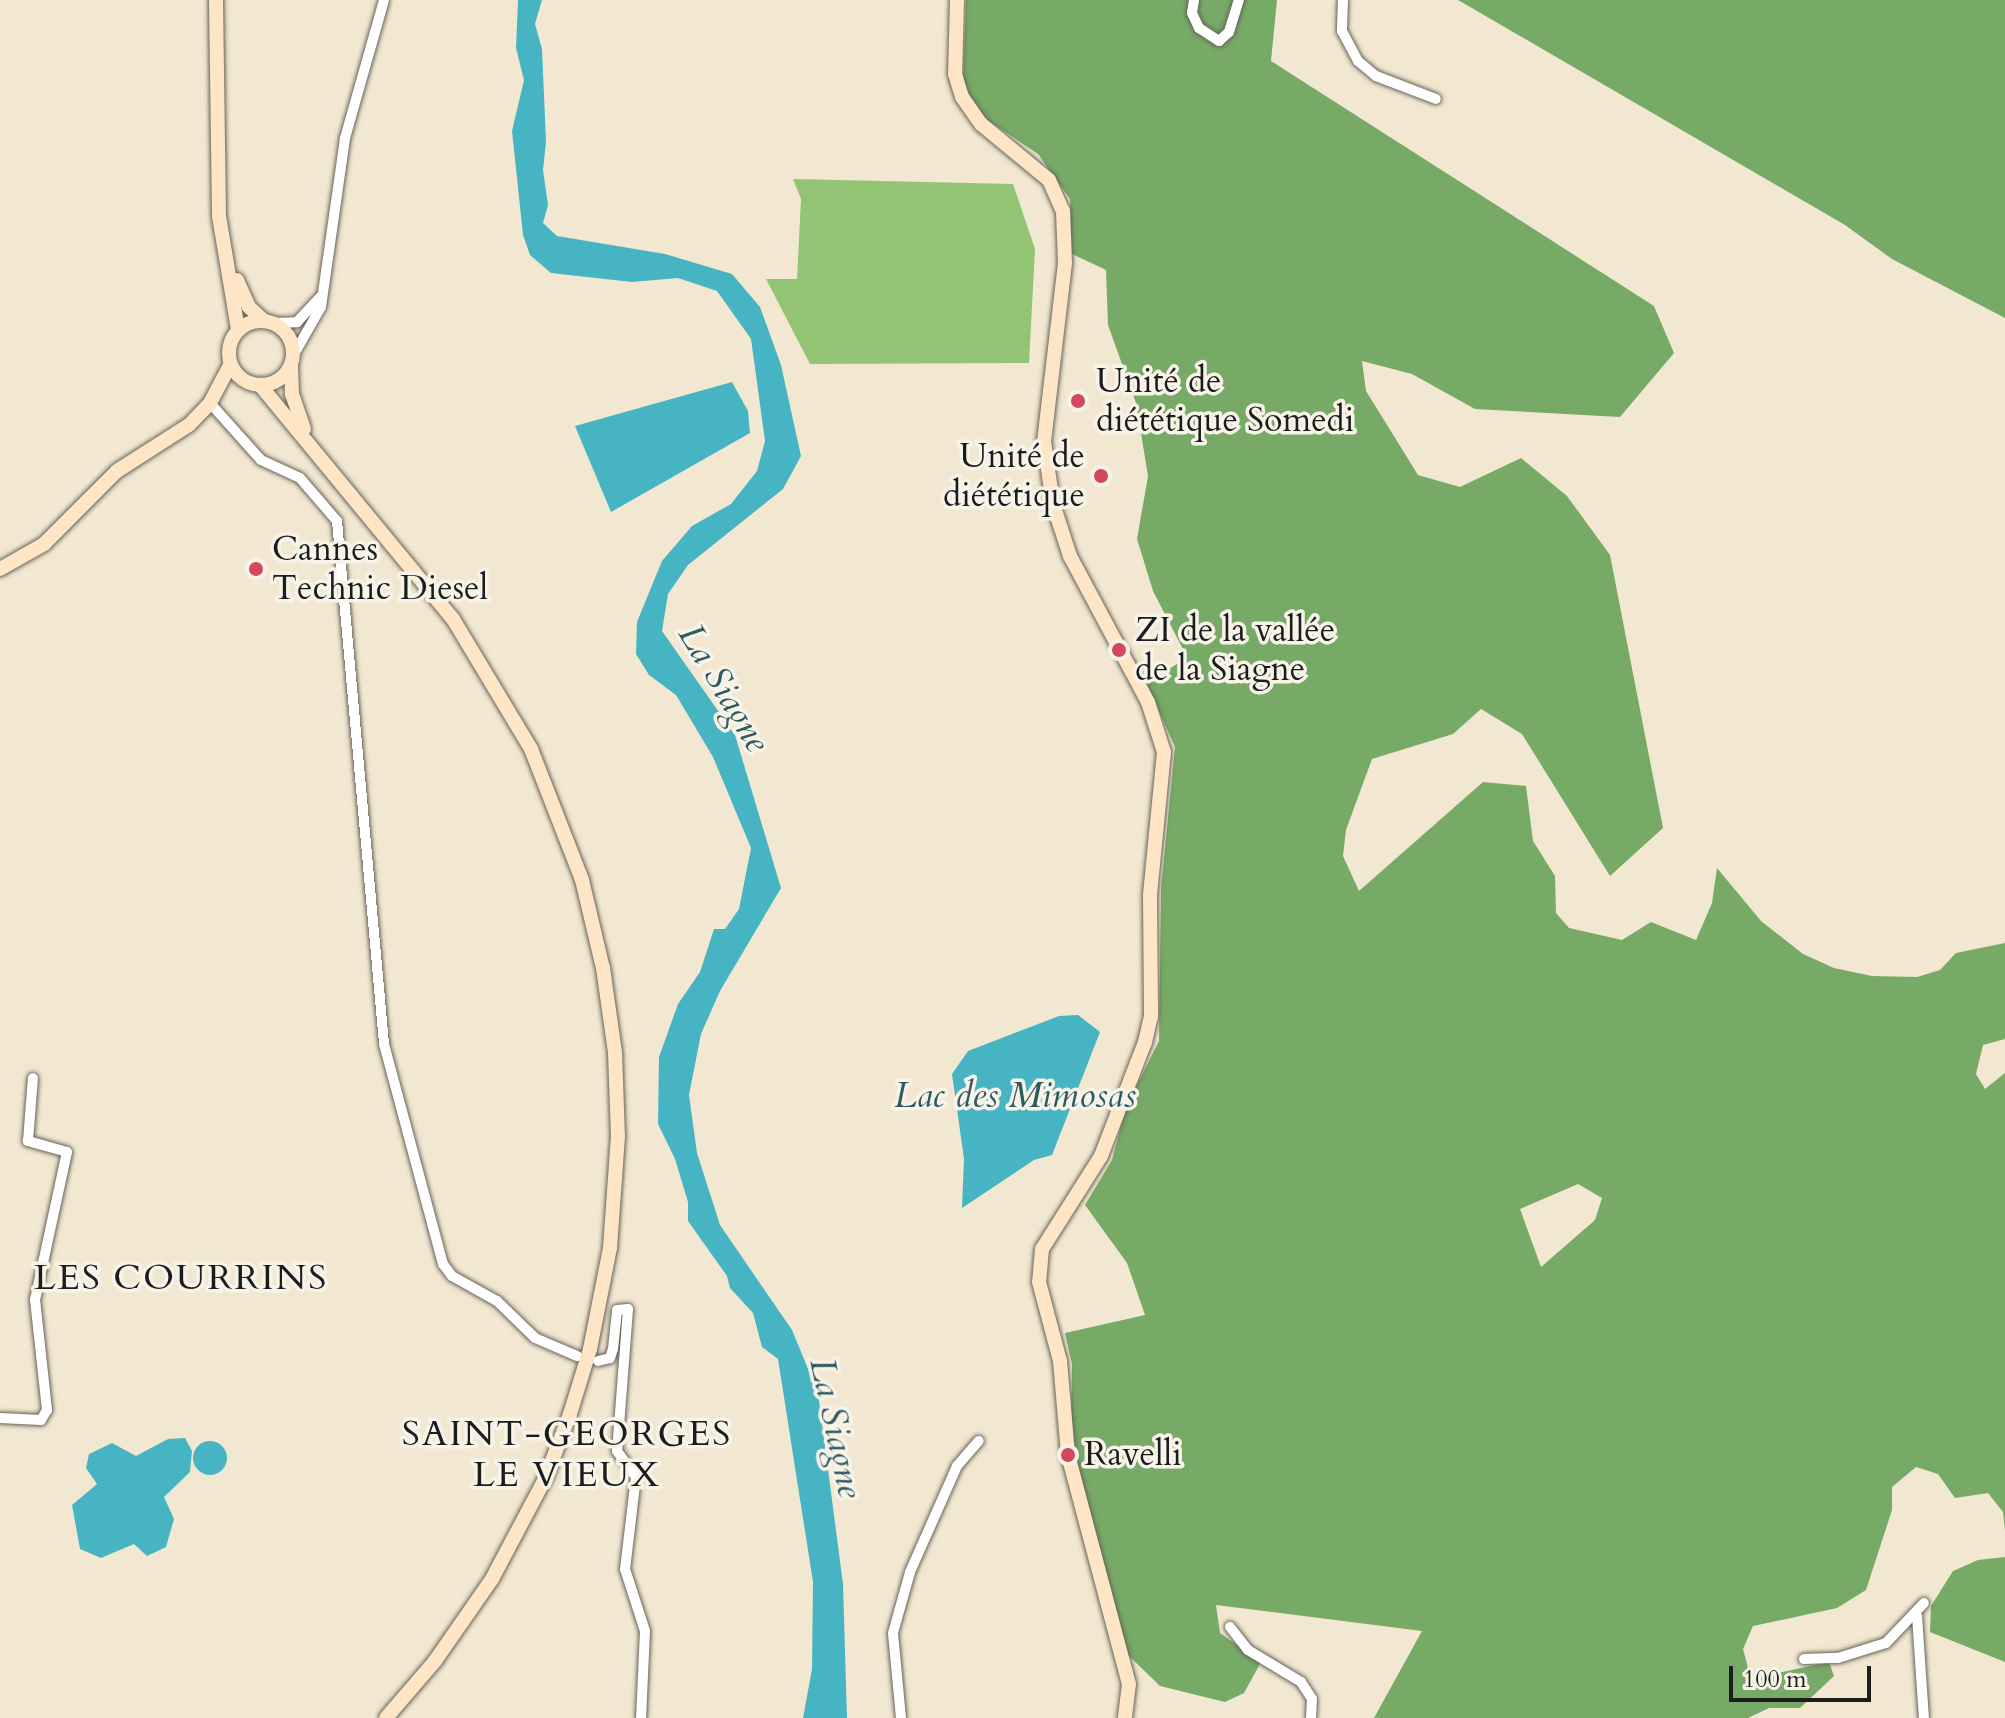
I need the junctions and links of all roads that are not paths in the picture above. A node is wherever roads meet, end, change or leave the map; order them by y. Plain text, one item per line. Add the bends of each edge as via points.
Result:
1 (216, 0) edge
2 (384, 0) edge
3 (957, 0) edge
4 (1194, 0) edge
5 (1239, 0) edge
6 (1343, 0) edge
7 (1436, 99) dead end
8 (223, 242) junction
9 (322, 294) junction
10 (268, 322) junction
11 (238, 329) junction
12 (292, 361) junction
13 (230, 365) junction
14 (254, 384) junction
15 (210, 403) junction
16 (315, 450) junction
17 (0, 569) edge
18 (33, 1078) dead end
19 (577, 1356) dead end
20 (598, 1361) dead end
21 (0, 1418) edge
22 (979, 1441) dead end
23 (1924, 1603) dead end
24 (1917, 1616) junction
25 (1230, 1627) dead end
26 (1804, 1659) dead end
27 (386, 1718) edge
28 (641, 1718) edge
29 (901, 1718) edge
30 (1125, 1718) edge
31 (1311, 1718) edge
32 (1924, 1718) edge

1 - 8 street via 216,166
2 - 9 street via 345,138
3 - 30 street via 955,74 962,97 981,124 1049,180 1063,211 1065,263 1044,441 1051,494 1070,556 1148,702 1164,752 1150,896 1151,1016 1145,1042 1101,1156 1042,1249 1039,1282 1060,1361 1068,1455 1129,1684
4 - 5 street via 1192,13 1199,28 1219,41 1229,32
6 - 7 street via 1342,31 1358,61 1376,76
8 - 10 street via 239,288
8 - 11 street
9 - 10 street via 297,322
9 - 12 street
10 - 11 street
10 - 12 street via 288,335
11 - 13 street via 229,346
12 - 14 street via 277,382
12 - 16 street via 292,394
13 - 14 street
13 - 15 street
14 - 15 street
14 - 16 street
15 - 17 street via 167,441 117,471 44,544
15 - 19 street via 261,460 300,478 337,521 384,1044 443,1264 452,1276 497,1301 535,1338
16 - 27 street via 453,619 531,749 567,835 594,925 611,1012 618,1092 610,1248 590,1349 570,1414 541,1487 492,1579 435,1661
18 - 21 street via 28,1141 67,1152 35,1300 47,1410 41,1420
20 - 28 street via 610,1358 617,1310 628,1309 617,1451 636,1477 625,1569 645,1631
22 - 29 street via 957,1466 910,1572 893,1633
23 - 24 street
24 - 26 street via 1886,1643 1838,1658
24 - 32 street
25 - 31 street via 1248,1650 1301,1682 1312,1699

